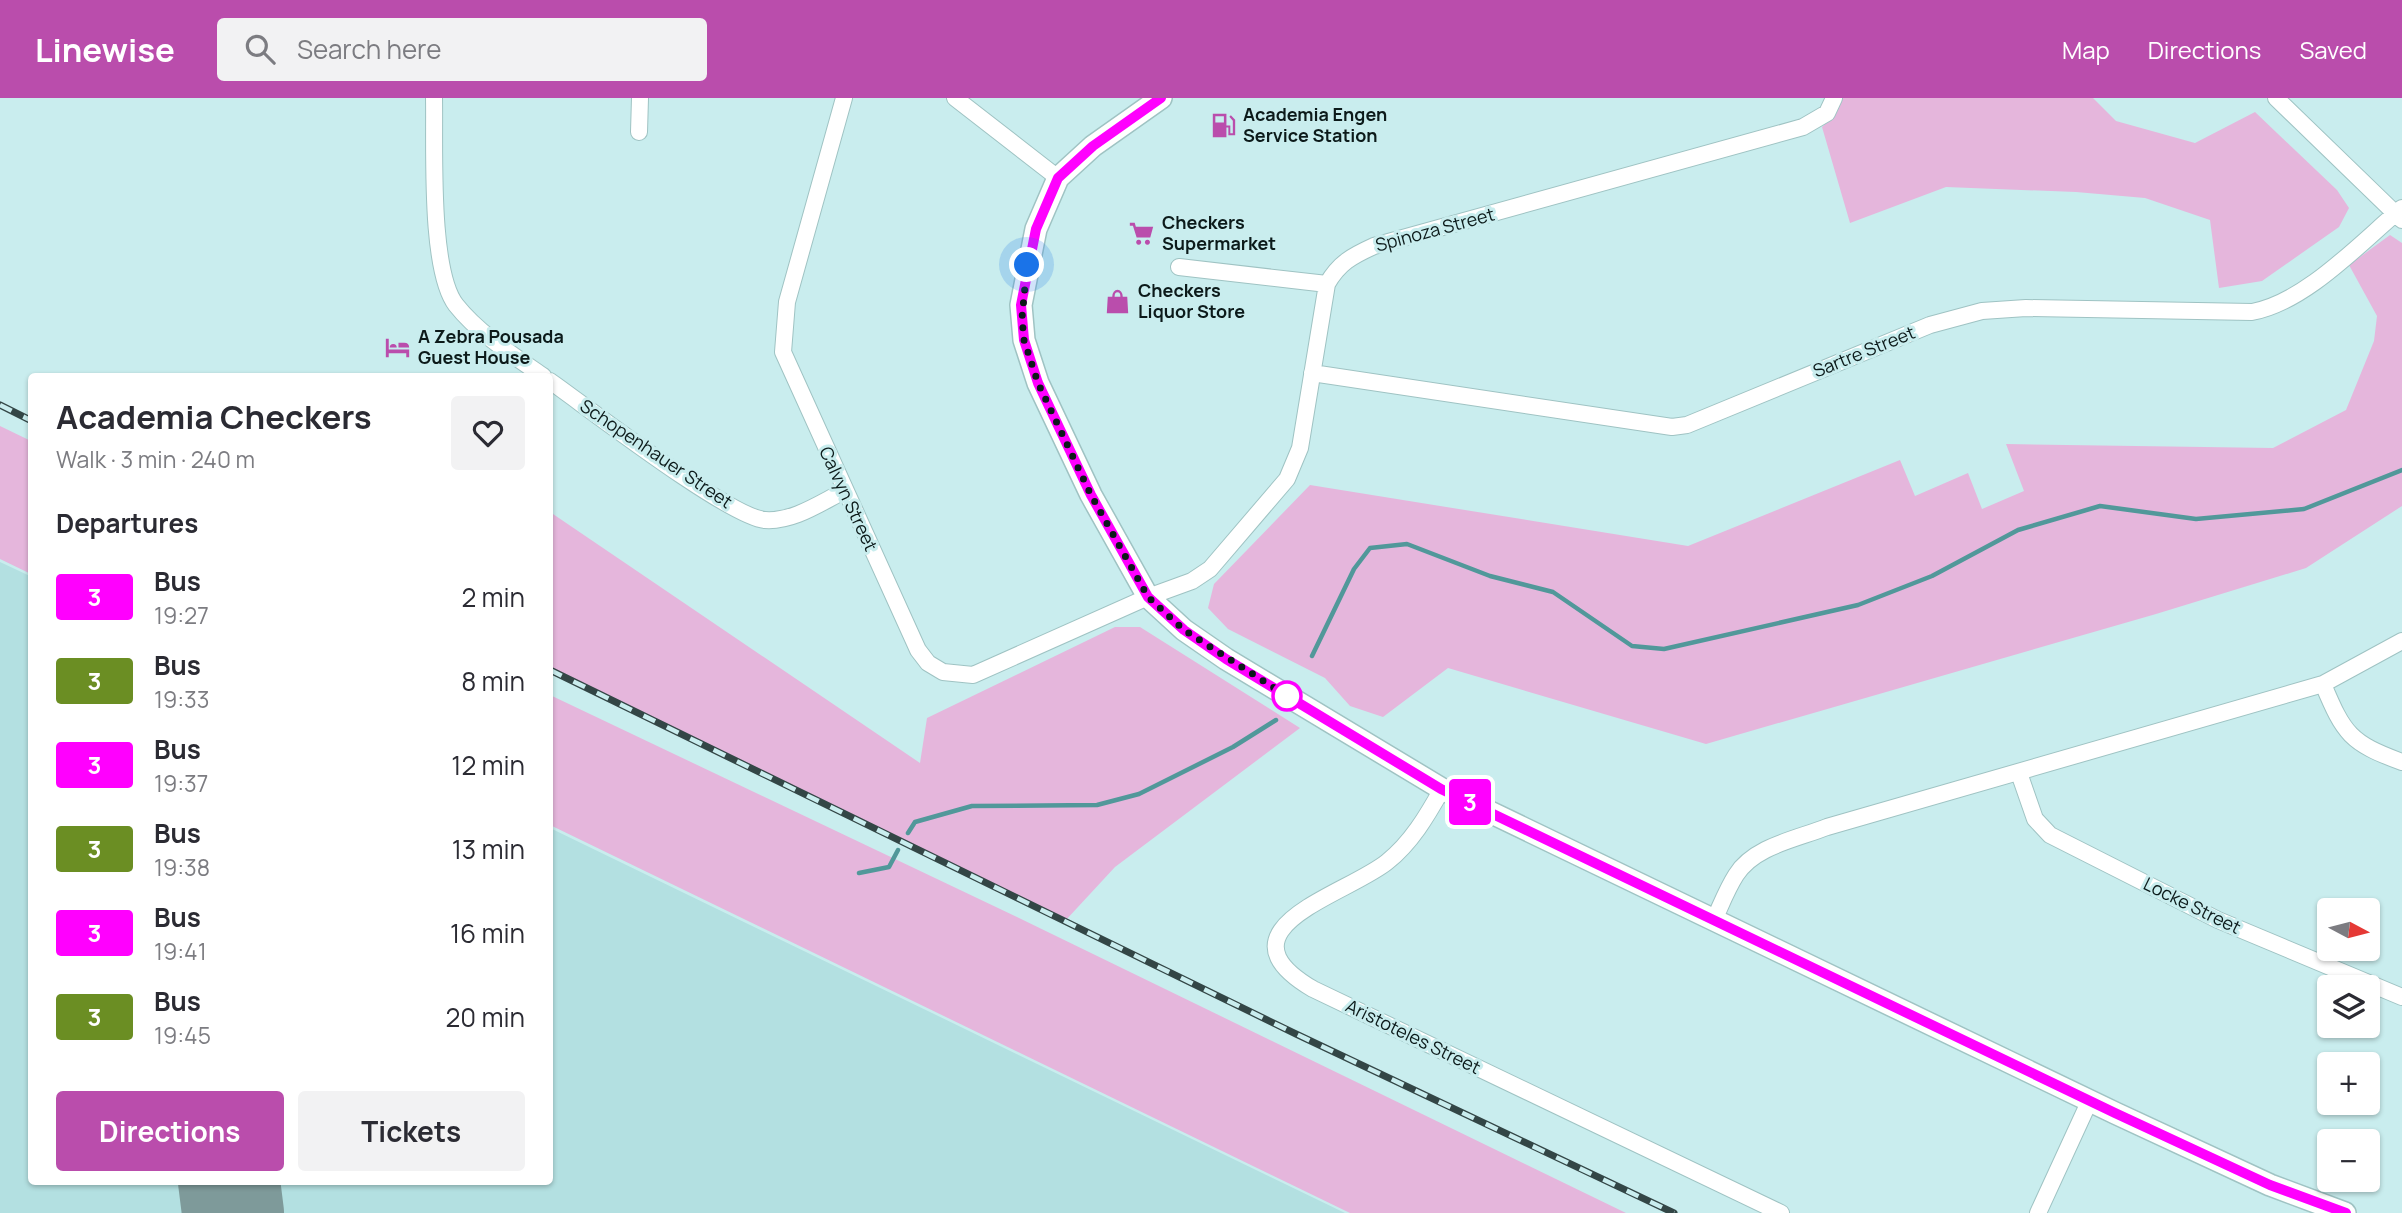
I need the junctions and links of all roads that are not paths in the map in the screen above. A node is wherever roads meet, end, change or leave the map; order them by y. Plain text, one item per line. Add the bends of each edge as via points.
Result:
1 (434, 98) edge
2 (640, 98) edge
3 (844, 98) edge
4 (955, 98) edge
5 (1161, 98) edge
6 (1834, 98) edge
7 (2276, 98) edge
8 (639, 132) dead end
9 (1058, 178) junction
10 (2400, 214) edge
11 (1179, 267) dead end
12 (1327, 284) junction
13 (539, 373) edge
14 (1312, 373) junction
15 (553, 383) edge
16 (844, 491) junction
17 (1148, 597) junction
18 (2402, 641) edge
19 (2323, 684) junction
20 (2402, 762) edge
21 (2019, 773) junction
22 (1441, 789) junction
23 (1714, 920) junction
24 (2402, 997) edge
25 (2090, 1100) junction
26 (1780, 1213) edge
27 (2038, 1213) edge
28 (2345, 1213) edge

1 - 13 street via 438,227 446,285 470,320
2 - 8 street
3 - 16 street, Calvyn Street via 787,302 783,352
4 - 9 street
5 - 9 street via 1093,146
6 - 12 street, Spinoza Street via 1828,113 1803,127 1374,246 1336,268
7 - 10 street
9 - 17 street via 1045,204 1027,265 1021,305 1024,340 1038,383 1091,495
10 - 14 street, Sartre Street via 2314,281 2268,309 1982,311 1930,325 1672,427
11 - 12 street
12 - 14 street
14 - 17 street via 1302,438 1287,479 1210,569 1192,581
15 - 16 street, Schopenhauer Street via 704,488 763,520 787,519
16 - 17 street, Calvyn Street via 918,650 943,672 973,675
17 - 22 street via 1226,659
18 - 19 street
19 - 20 street via 2351,738
19 - 21 street
21 - 23 street via 1827,827 1761,852 1735,876
21 - 24 street, Locke Street via 2035,819 2050,835 2218,920
22 - 23 street
22 - 26 street, Aristoteles Street via 1404,846 1386,863 1284,924 1275,949 1280,965 1313,989
23 - 25 street
25 - 27 street
25 - 28 street via 2270,1185

